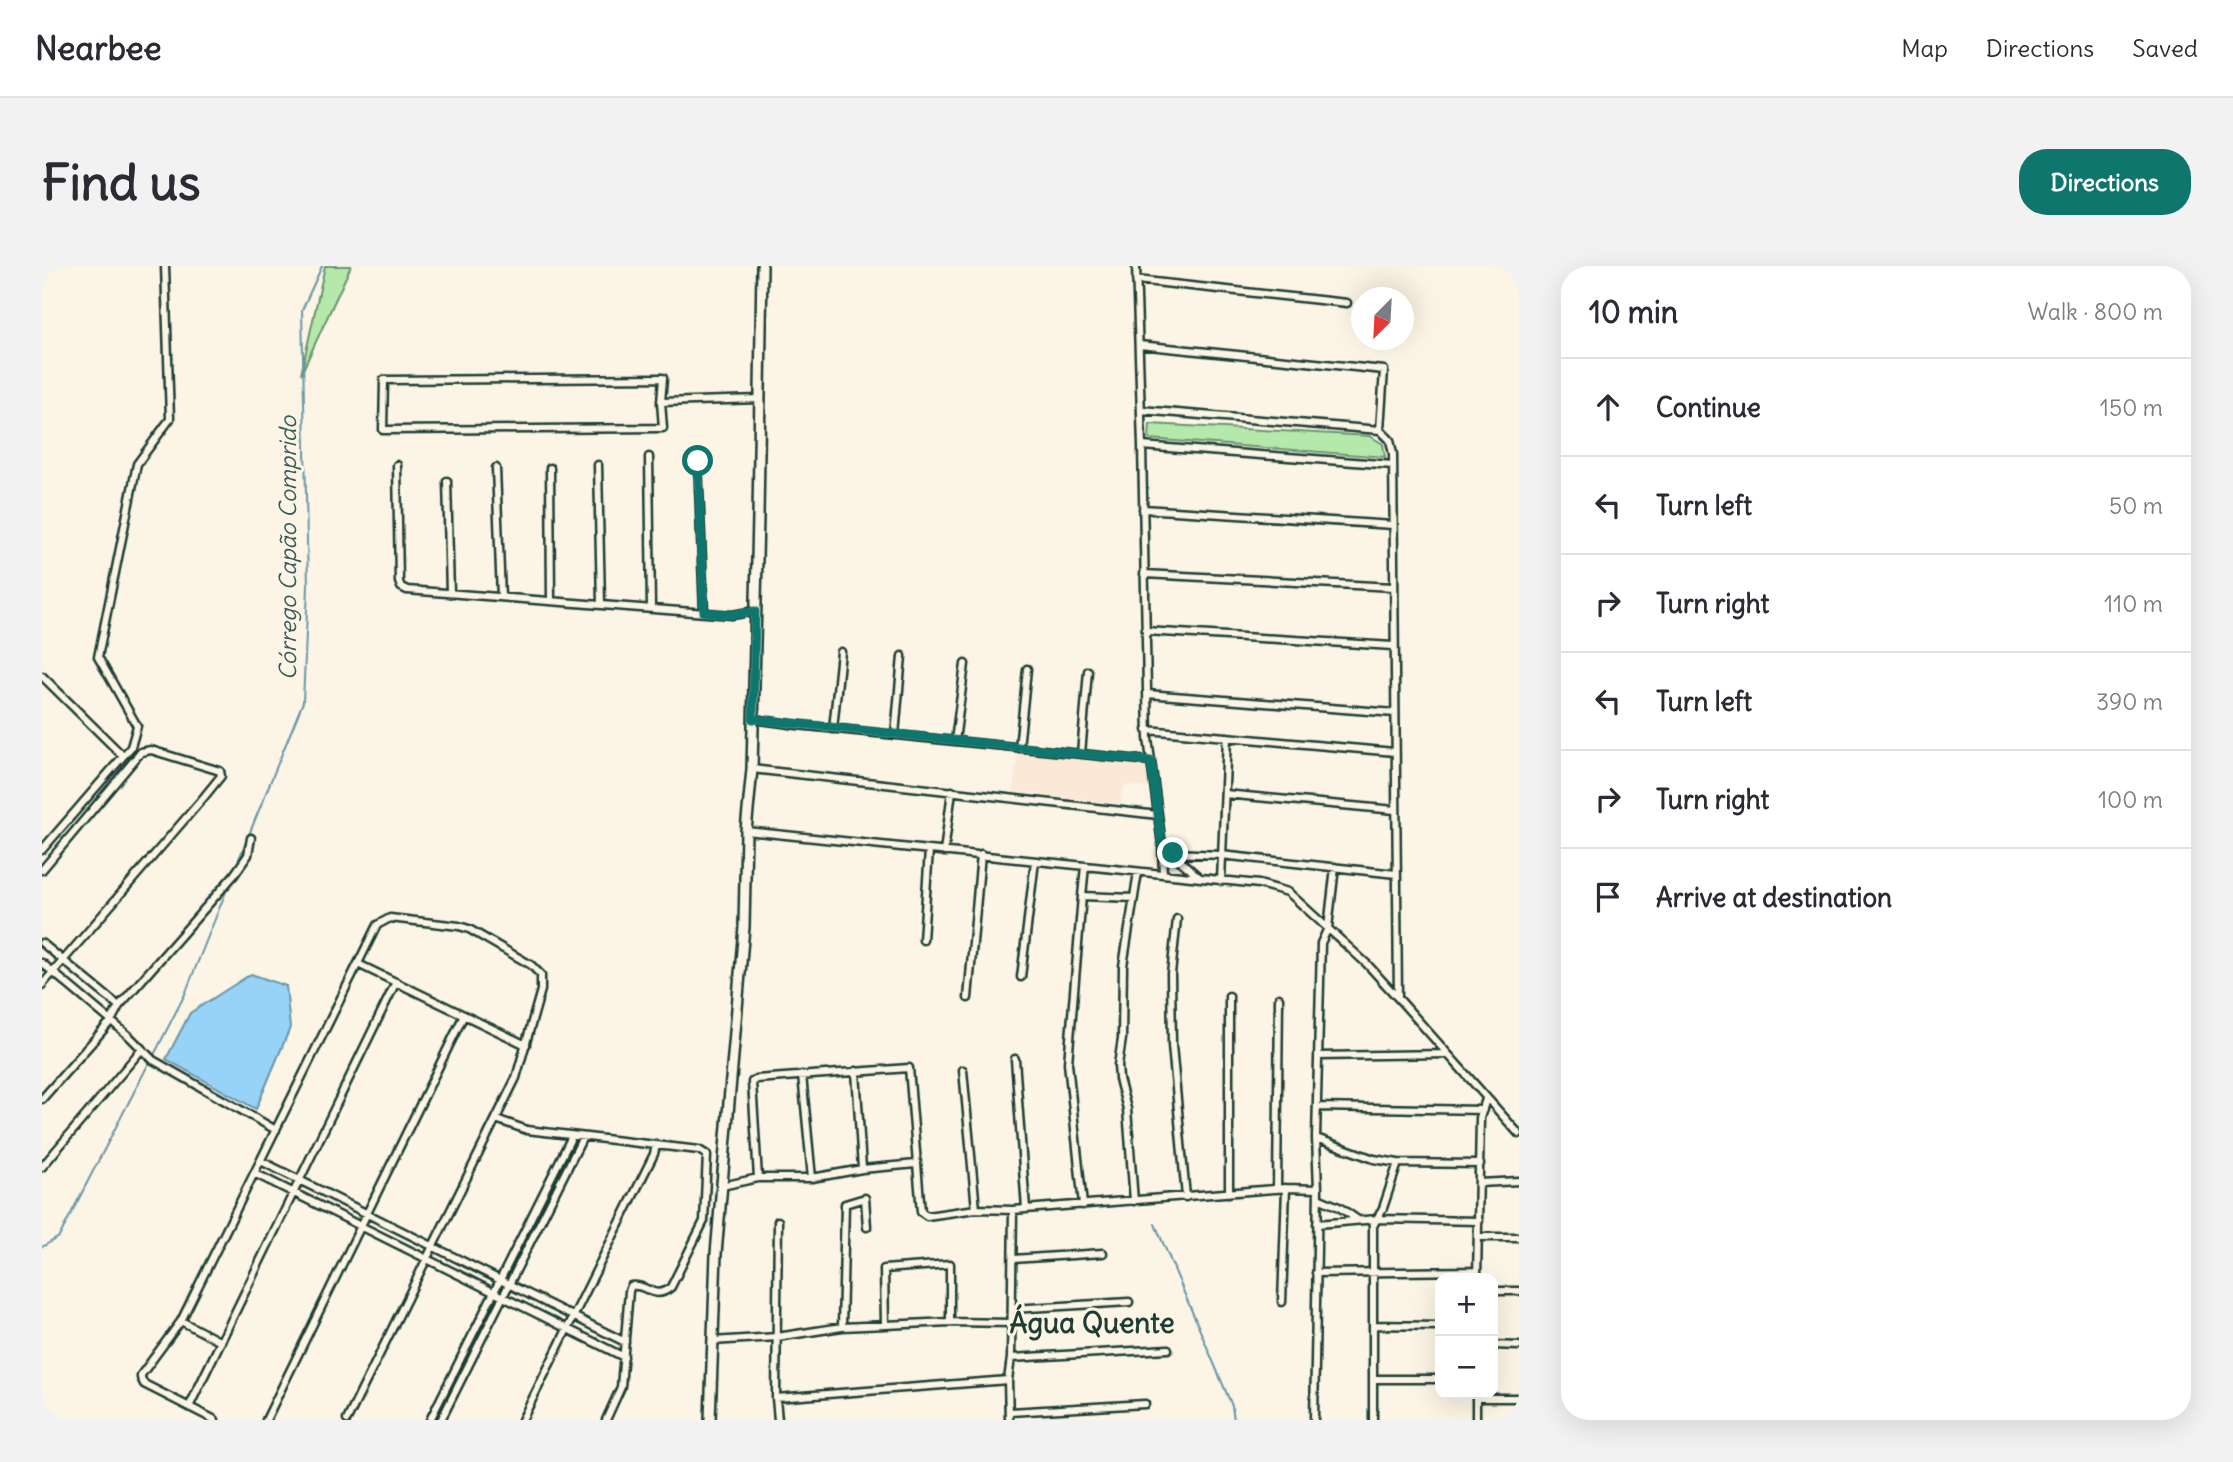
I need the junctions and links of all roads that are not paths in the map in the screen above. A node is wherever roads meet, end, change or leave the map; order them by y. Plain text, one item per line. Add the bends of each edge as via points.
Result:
1 (165, 266) edge
2 (762, 266) edge
3 (1136, 266) edge
4 (1136, 280) junction
5 (1347, 303) dead end
6 (1139, 345) junction
7 (760, 399) junction
8 (661, 402) junction
9 (1140, 410) junction
10 (1380, 430) junction
11 (1142, 446) junction
12 (649, 457) dead end
13 (698, 461) dead end
14 (397, 465) dead end
15 (598, 465) dead end
16 (1393, 465) junction
17 (496, 468) dead end
18 (550, 468) dead end
19 (447, 481) dead end
20 (1143, 509) junction
21 (1393, 525) junction
22 (1144, 574) junction
23 (1394, 587) junction
24 (450, 593) junction
25 (501, 597) junction
26 (551, 601) junction
27 (601, 604) junction
28 (651, 608) junction
29 (755, 611) junction
30 (704, 612) junction
31 (1146, 631) junction
32 (1393, 646) junction
33 (841, 652) dead end
34 (902, 656) dead end
35 (965, 664) dead end
36 (1027, 669) dead end
37 (1088, 671) dead end
38 (42, 676) edge
39 (1147, 694) junction
40 (1395, 713) junction
41 (753, 719) junction
42 (833, 729) junction
43 (1147, 730) junction
44 (895, 735) junction
45 (1227, 737) junction
46 (955, 741) junction
47 (1020, 747) junction
48 (1395, 752) junction
49 (1081, 754) junction
50 (123, 756) junction
51 (1151, 761) junction
52 (752, 769) junction
53 (952, 791) junction
54 (1225, 794) junction
55 (1395, 810) junction
56 (1158, 815) junction
57 (747, 831) junction
58 (251, 838) dead end
59 (1162, 845) junction
60 (42, 850) edge
61 (929, 850) junction
62 (944, 852) junction
63 (1173, 853) junction
64 (981, 854) junction
65 (1221, 855) junction
66 (1035, 861) junction
67 (1085, 866) junction
68 (1335, 867) junction
69 (42, 870) edge
70 (1138, 872) junction
71 (1163, 874) junction
72 (1396, 874) junction
73 (1200, 878) junction
74 (1221, 881) junction
75 (1082, 896) junction
76 (1134, 898) junction
77 (1177, 919) dead end
78 (1328, 928) junction
79 (923, 940) dead end
80 (42, 943) edge
81 (63, 961) junction
82 (42, 963) edge
83 (358, 964) junction
84 (53, 972) junction
85 (1021, 977) dead end
86 (396, 982) junction
87 (42, 985) edge
88 (1229, 996) dead end
89 (968, 998) dead end
90 (1279, 998) dead end
91 (1398, 998) junction
92 (119, 1006) junction
93 (464, 1015) junction
94 (111, 1021) junction
95 (526, 1045) junction
96 (142, 1049) junction
97 (1446, 1054) junction
98 (1318, 1056) junction
99 (1015, 1059) dead end
100 (963, 1070) dead end
101 (856, 1072) junction
102 (802, 1075) junction
103 (42, 1098) edge
104 (1486, 1099) junction
105 (1317, 1107) junction
106 (1483, 1110) junction
107 (496, 1119) junction
108 (276, 1130) junction
109 (1519, 1134) edge
110 (572, 1136) junction
111 (583, 1137) junction
112 (1316, 1138) junction
113 (656, 1145) junction
114 (261, 1161) junction
115 (1398, 1163) junction
116 (916, 1164) junction
117 (1480, 1164) junction
118 (42, 1167) edge
119 (862, 1169) junction
120 (254, 1173) junction
121 (758, 1178) junction
122 (812, 1178) junction
123 (300, 1180) junction
124 (1519, 1181) edge
125 (1479, 1183) junction
126 (722, 1186) junction
127 (1286, 1188) junction
128 (1277, 1189) junction
129 (1318, 1189) junction
130 (293, 1192) junction
131 (1229, 1193) junction
132 (1186, 1196) junction
133 (1318, 1198) junction
134 (1134, 1201) junction
135 (1083, 1205) junction
136 (976, 1209) junction
137 (1026, 1209) junction
138 (1013, 1210) junction
139 (368, 1214) junction
140 (1377, 1219) junction
141 (778, 1221) dead end
142 (1360, 1221) junction
143 (1479, 1221) junction
144 (1317, 1224) junction
145 (361, 1227) junction
146 (867, 1227) dead end
147 (1478, 1237) junction
148 (1519, 1237) edge
149 (433, 1247) junction
150 (1103, 1253) dead end
151 (1013, 1259) junction
152 (427, 1260) junction
153 (1373, 1272) junction
154 (1316, 1273) junction
155 (1435, 1273) edge
156 (1477, 1273) edge
157 (500, 1280) junction
158 (509, 1283) junction
159 (1498, 1291) edge
160 (1519, 1291) edge
161 (494, 1293) junction
162 (502, 1297) junction
163 (1129, 1302) dead end
164 (1282, 1302) dead end
165 (1012, 1309) junction
166 (574, 1316) junction
167 (181, 1321) junction
168 (950, 1322) junction
169 (1011, 1323) junction
170 (885, 1325) junction
171 (1373, 1325) junction
172 (1435, 1326) edge
173 (842, 1327) junction
174 (568, 1329) junction
175 (777, 1337) junction
176 (712, 1341) junction
177 (221, 1342) junction
178 (625, 1342) junction
179 (1498, 1345) edge
180 (1519, 1346) edge
181 (1168, 1349) dead end
182 (624, 1357) junction
183 (1011, 1358) junction
184 (1373, 1379) junction
185 (1435, 1379) edge
186 (1008, 1380) junction
187 (1498, 1397) edge
188 (776, 1398) junction
189 (1519, 1398) edge
190 (1476, 1399) edge
191 (1145, 1404) dead end
192 (189, 1407) junction
193 (1009, 1416) edge
194 (215, 1420) edge
195 (266, 1420) edge
196 (347, 1420) edge
197 (430, 1420) edge
198 (441, 1420) edge
199 (522, 1420) edge
200 (606, 1420) edge
201 (710, 1420) edge
202 (778, 1420) edge
203 (1314, 1420) edge
204 (1374, 1420) edge
205 (1476, 1420) edge

1 - 50 street via 170,419 137,464 98,657 136,726 131,747
2 - 7 street
3 - 4 street
4 - 5 street
4 - 6 street
6 - 9 street
6 - 10 street via 1384,370
7 - 8 street
7 - 29 street
8 - 8 street via 663,428 383,430 383,380 663,378
9 - 10 street
9 - 11 street
10 - 16 street via 1390,440
11 - 16 street
11 - 20 street
12 - 28 street
13 - 30 street
14 - 24 street via 401,587
15 - 27 street
16 - 21 street
17 - 25 street
18 - 26 street
19 - 24 street
20 - 21 street
20 - 22 street
21 - 23 street
22 - 23 street
22 - 31 street
23 - 32 street
24 - 25 street
25 - 26 street
26 - 27 street
27 - 28 street
28 - 30 street
29 - 30 street via 732,615
29 - 41 street
31 - 32 street
31 - 39 street
32 - 40 street
33 - 42 street
34 - 44 street
35 - 46 street
36 - 47 street
37 - 49 street
38 - 50 street
39 - 40 street
39 - 43 street
40 - 48 street
41 - 42 street
41 - 52 street
42 - 44 street
43 - 45 street
43 - 51 street
44 - 46 street
45 - 48 street
45 - 54 street
46 - 47 street
47 - 49 street
48 - 55 street
49 - 51 street
50 - 60 street
51 - 56 street
52 - 53 street
52 - 57 street
53 - 56 street
53 - 62 street
54 - 55 street
54 - 65 street
55 - 72 street
56 - 59 street
57 - 61 street
57 - 126 street via 744,927
58 - 92 street via 248,855 234,875
59 - 63 street
59 - 71 street
61 - 62 street
61 - 79 street
62 - 64 street
63 - 65 street
63 - 73 street
64 - 66 street
64 - 89 street
65 - 68 street
65 - 74 street
66 - 67 street
66 - 85 street
67 - 70 street
67 - 75 street
68 - 72 street
68 - 78 street
69 - 81 street via 141,752 151,750 220,771 204,797
70 - 71 street
70 - 76 street
71 - 73 street
72 - 91 street
73 - 74 street
74 - 78 street via 1288,892
75 - 76 street
75 - 135 street via 1068,1063
76 - 134 street via 1123,966 1118,1065 1127,1109
77 - 132 street via 1171,974 1172,1045
78 - 91 street
78 - 98 street via 1321,943
80 - 81 street
81 - 84 street
81 - 92 street
82 - 84 street
83 - 86 street
83 - 95 street via 384,919 469,929 541,975
83 - 108 street
84 - 87 street
84 - 94 street
86 - 93 street
86 - 123 street
88 - 131 street
90 - 128 street
91 - 97 street
92 - 94 street
93 - 95 street
93 - 139 street
94 - 96 street
94 - 103 street
95 - 107 street
96 - 108 street via 163,1066
96 - 118 street
97 - 98 street
97 - 104 street
98 - 105 street
99 - 137 street
100 - 136 street
101 - 102 street
101 - 116 street via 909,1068
101 - 119 street
102 - 121 street via 752,1082
102 - 122 street
104 - 106 street
104 - 109 street
105 - 106 street
105 - 112 street
106 - 117 street
107 - 110 street via 527,1130
107 - 149 street
108 - 114 street
110 - 111 street
110 - 157 street
111 - 113 street
111 - 158 street
112 - 115 street
112 - 129 street
113 - 166 street
113 - 178 street via 707,1155 704,1221 671,1287 655,1293 631,1286
114 - 120 street
114 - 123 street
115 - 117 street
115 - 140 street
116 - 119 street
116 - 136 street via 924,1215
117 - 125 street
119 - 122 street
120 - 130 street
120 - 167 street
121 - 122 street
121 - 126 street
123 - 130 street
123 - 139 street
124 - 125 street
125 - 143 street
126 - 176 street
127 - 128 street
127 - 129 street
127 - 164 street
128 - 131 street
129 - 133 street
130 - 145 street
130 - 177 street
131 - 132 street
132 - 134 street
133 - 142 street
133 - 144 street
134 - 135 street
135 - 137 street
136 - 138 street
137 - 138 street
138 - 151 street
139 - 145 street
139 - 149 street
140 - 142 street
140 - 143 street
140 - 153 street
141 - 175 street
142 - 144 street
143 - 147 street
144 - 154 street
145 - 152 street
145 - 195 street
146 - 173 street via 865,1198 845,1204
147 - 148 street
147 - 156 street
149 - 152 street
149 - 157 street
150 - 151 street
151 - 165 street
152 - 161 street
152 - 196 street
153 - 154 street
153 - 155 street
153 - 171 street
154 - 203 street
157 - 158 street
157 - 161 street
158 - 162 street
158 - 166 street
159 - 160 street
161 - 162 street
161 - 197 street
162 - 174 street
162 - 198 street
163 - 165 street
165 - 169 street
166 - 174 street
166 - 178 street
167 - 177 street
167 - 192 street via 141,1378 144,1384
168 - 169 street
168 - 170 street
168 - 170 street via 950,1264 884,1269
169 - 183 street
170 - 173 street
171 - 172 street
171 - 184 street
173 - 175 street
174 - 182 street
174 - 199 street
175 - 176 street
175 - 188 street
176 - 201 street
177 - 192 street
178 - 182 street
179 - 180 street
181 - 183 street
182 - 200 street via 621,1387
183 - 186 street
184 - 185 street
184 - 204 street
186 - 188 street
186 - 193 street
187 - 189 street
188 - 202 street
190 - 205 street
191 - 193 street
192 - 194 street

